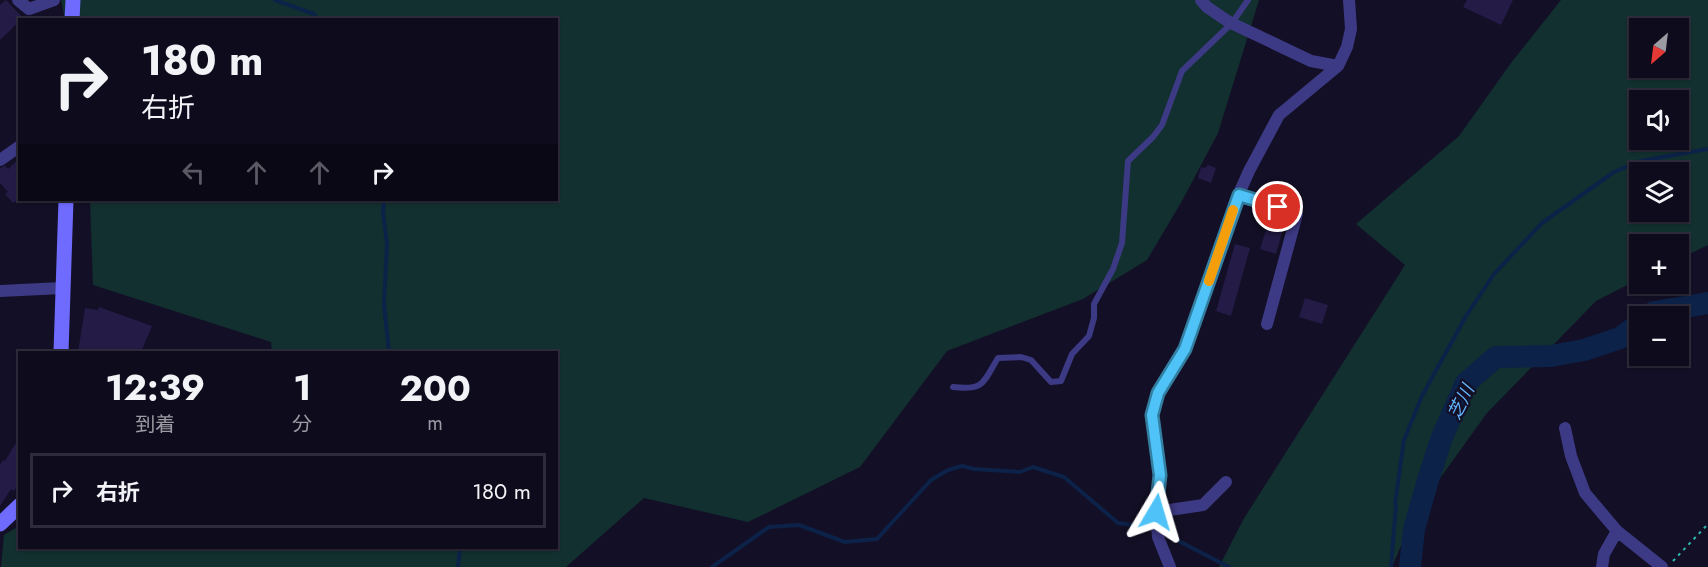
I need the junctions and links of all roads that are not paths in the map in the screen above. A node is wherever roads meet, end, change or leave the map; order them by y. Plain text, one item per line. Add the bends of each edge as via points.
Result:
1 (18, 0) edge
2 (54, 0) edge
3 (73, 0) edge
4 (1201, 0) edge
5 (1248, 0) edge
6 (1349, 0) edge
7 (72, 18) edge
8 (1233, 23) junction
9 (1338, 66) junction
10 (18, 147) edge
11 (0, 160) edge
12 (1239, 195) junction
13 (66, 201) edge
14 (62, 288) junction
15 (0, 291) edge
16 (1267, 324) dead end
17 (61, 351) edge
18 (953, 387) dead end
19 (1565, 428) dead end
20 (1226, 482) dead end
21 (18, 507) edge
22 (1156, 512) junction
23 (0, 524) edge
24 (1617, 531) junction
25 (1170, 567) edge
26 (1602, 567) edge
27 (1662, 567) edge

1 - 2 street via 29,9
3 - 7 street
4 - 8 street
5 - 8 lane
6 - 9 street via 1351,28
8 - 9 street via 1311,61
8 - 18 lane via 1182,71 1162,124 1128,161 1122,243 1094,304 1089,336 1072,354 1061,381 1051,382 1031,360 998,358 980,386
9 - 12 street via 1279,116
10 - 11 street
12 - 16 street via 1297,214
12 - 22 street via 1185,349 1158,393 1152,415 1160,475
13 - 14 street
14 - 15 street
14 - 17 street
19 - 24 street via 1585,493
20 - 22 street via 1203,504
21 - 23 street
22 - 25 street via 1158,537
24 - 26 street via 1604,554
24 - 27 street

